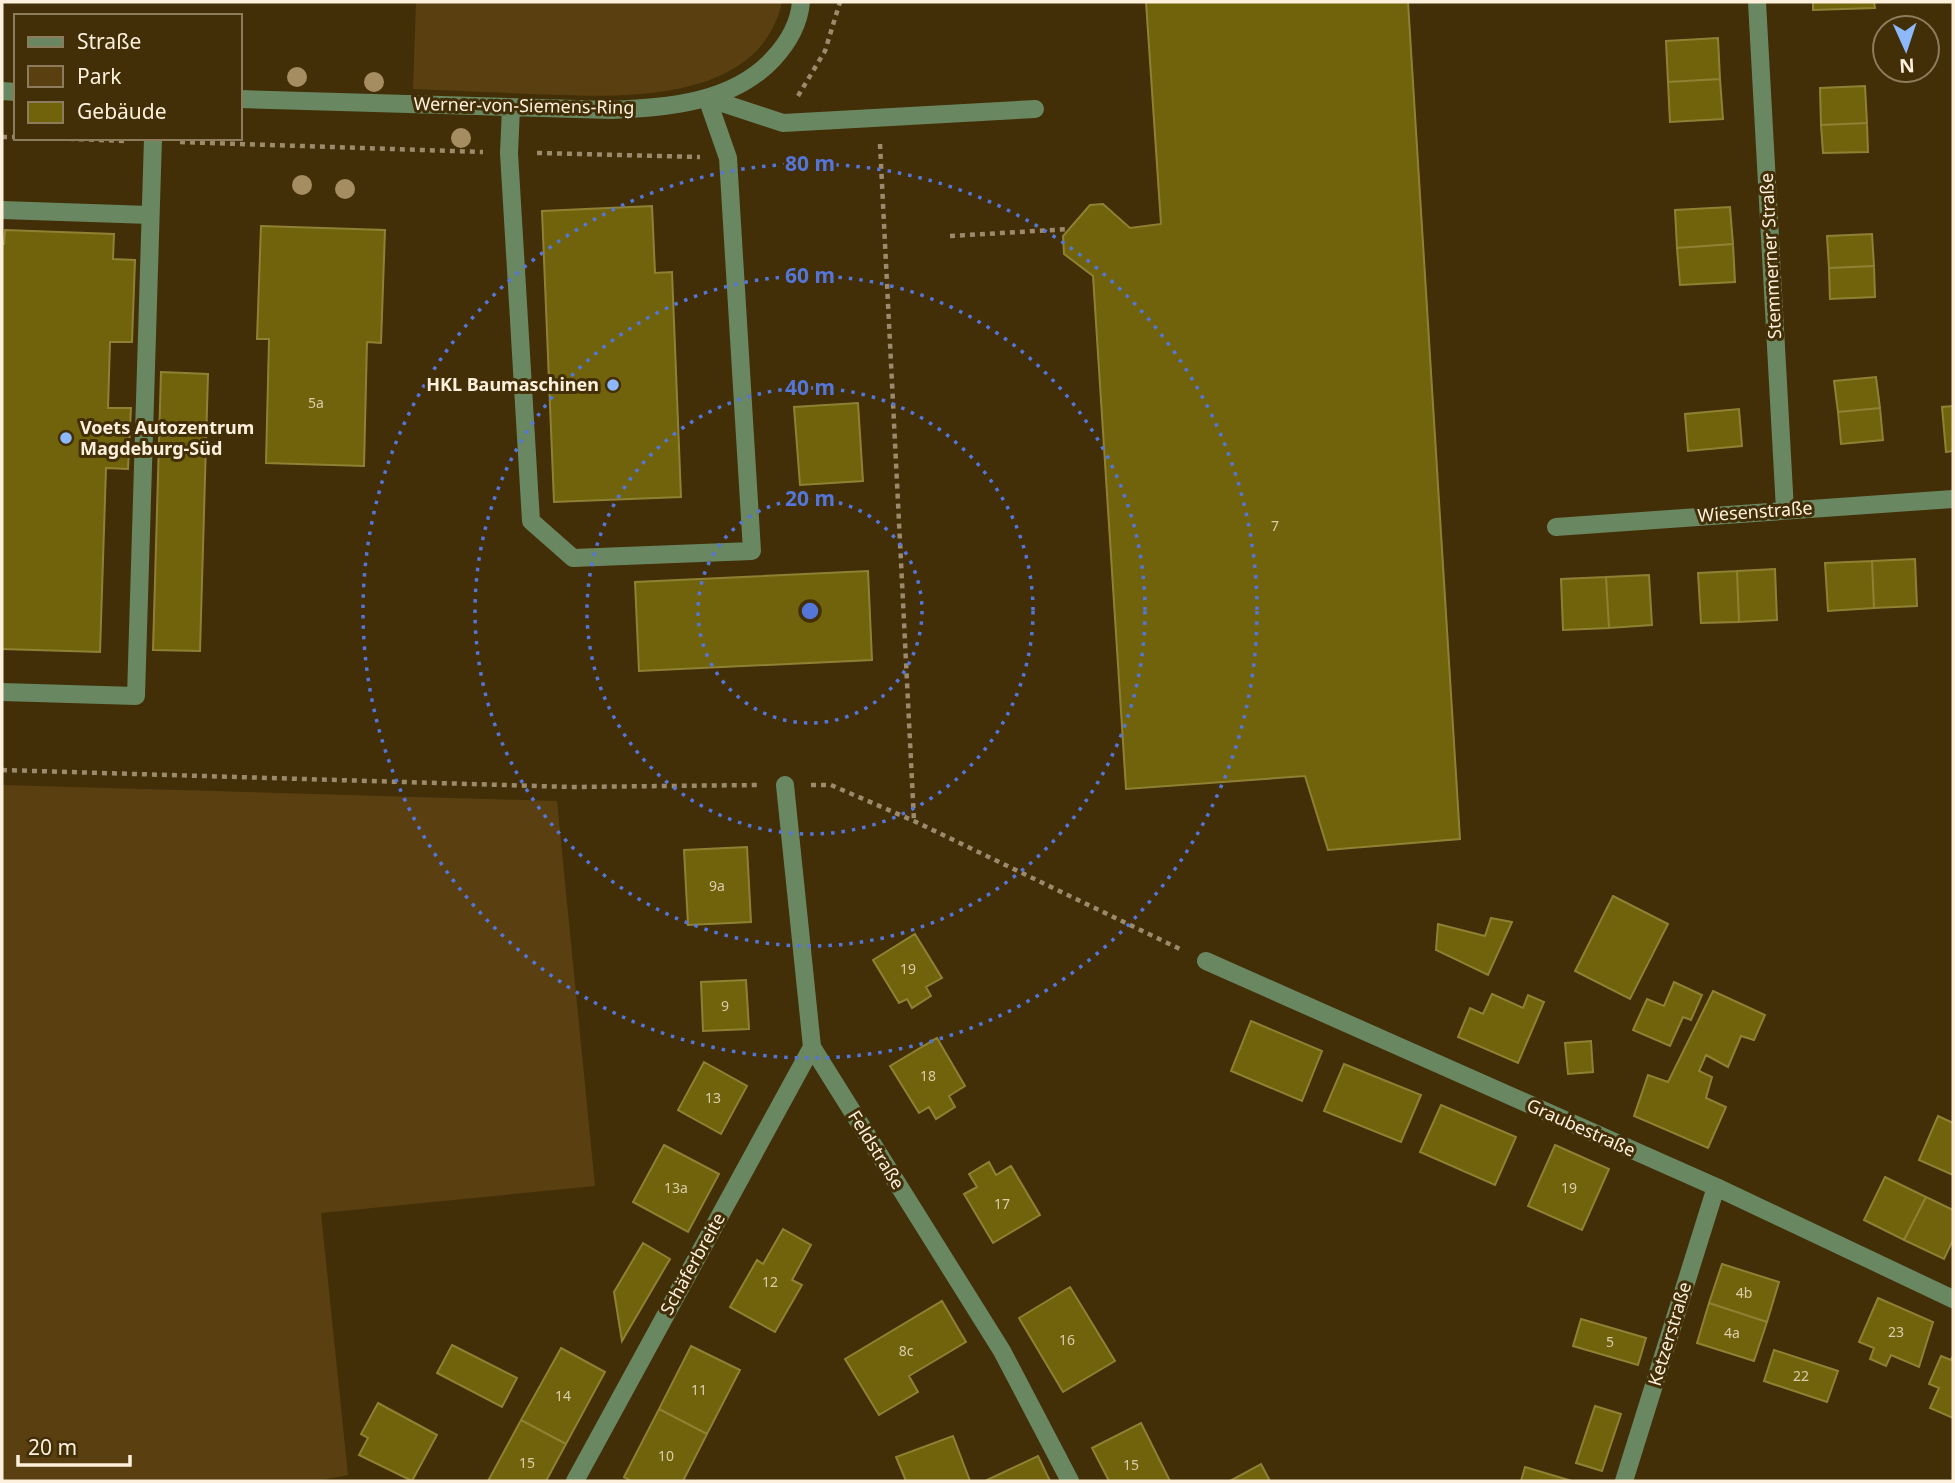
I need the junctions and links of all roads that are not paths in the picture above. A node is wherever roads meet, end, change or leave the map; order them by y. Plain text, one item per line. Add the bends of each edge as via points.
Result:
1 (801, 2) edge
2 (1757, 2) edge
3 (707, 98) junction
4 (242, 99) edge
5 (511, 108) junction
6 (1035, 109) dead end
7 (153, 140) edge
8 (2, 211) edge
9 (150, 215) junction
10 (1953, 499) edge
11 (1785, 510) junction
12 (1556, 527) dead end
13 (2, 692) edge
14 (785, 785) road end
15 (1206, 961) road end
16 (812, 1047) junction
17 (1716, 1187) junction
18 (1953, 1299) edge
19 (575, 1481) edge
20 (1070, 1481) edge
21 (1624, 1481) edge

1 - 3 street, Werner-von-Siemens-Ring via 786,45 764,69
2 - 11 street, Stemmerner Straße
3 - 5 street, Werner-von-Siemens-Ring via 612,110
3 - 5 street via 728,158 752,551 573,558 531,521 509,153
3 - 6 street via 783,123
4 - 5 street, Werner-von-Siemens-Ring
7 - 9 street
8 - 9 street
9 - 13 street via 136,696
10 - 11 street, Wiesenstraße
11 - 12 street, Wiesenstraße
14 - 16 street, Feldstraße
15 - 17 street, Graubestraße
16 - 19 street, Schäferbreite
16 - 20 street, Feldstraße via 1002,1351
17 - 18 street, Graubestraße
17 - 21 street, Ketzerstraße

